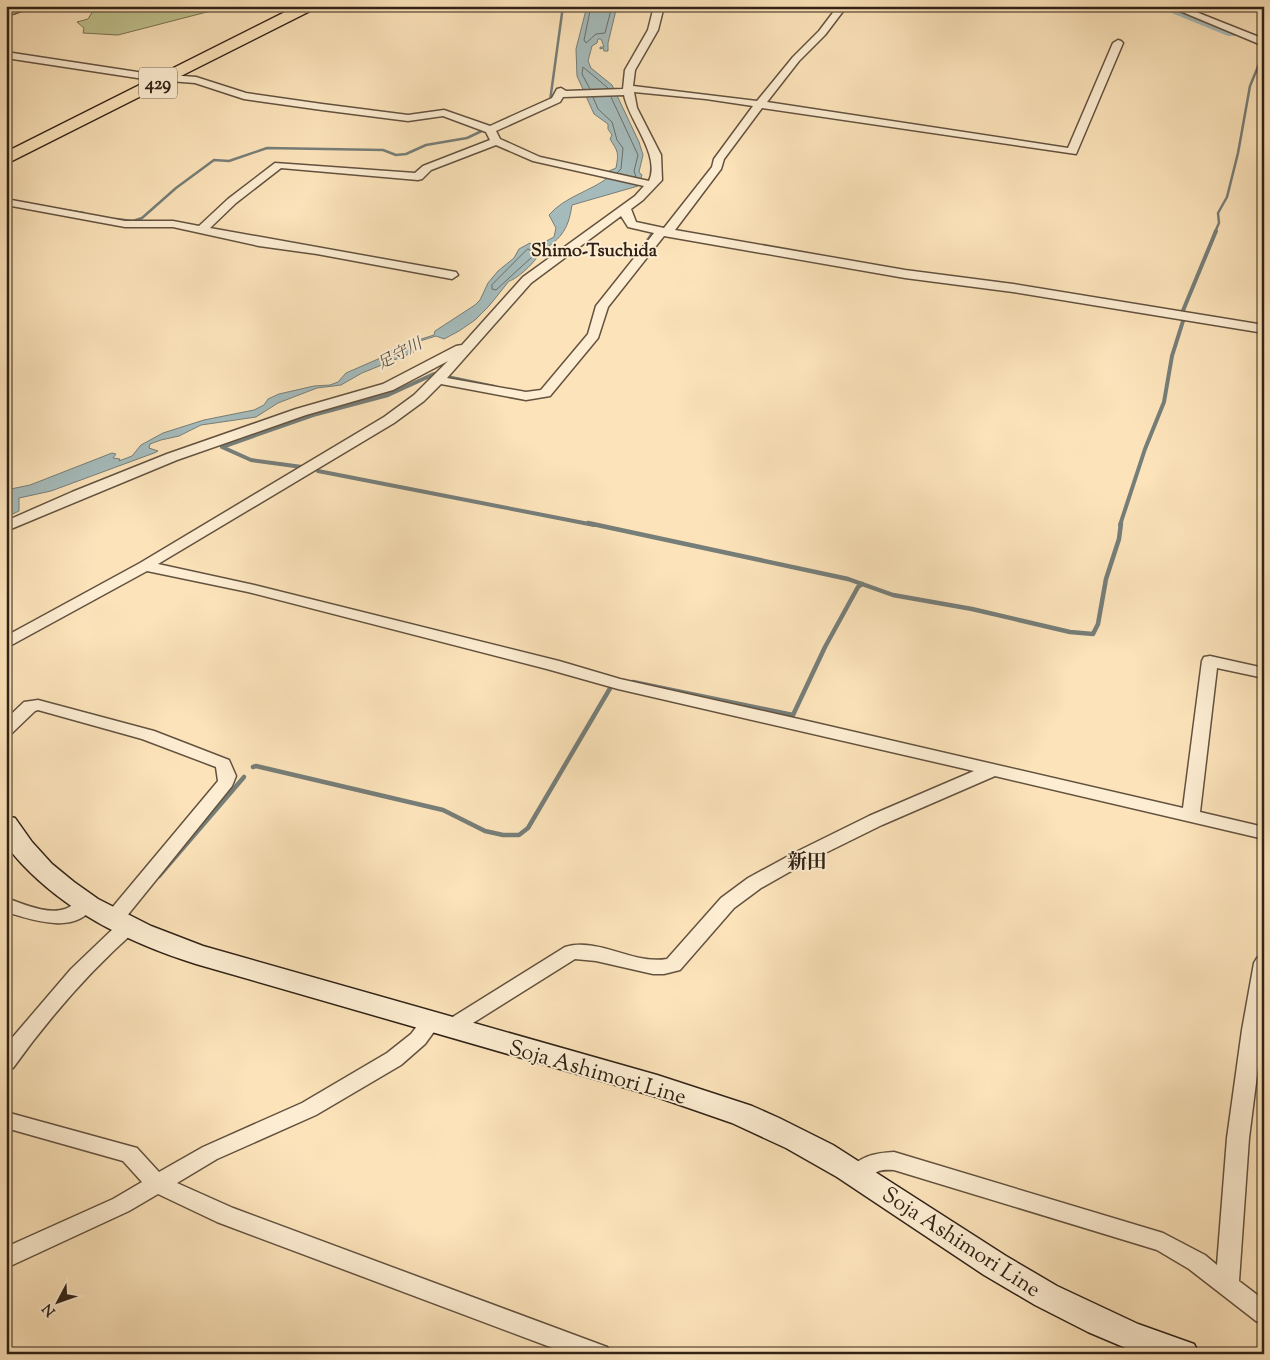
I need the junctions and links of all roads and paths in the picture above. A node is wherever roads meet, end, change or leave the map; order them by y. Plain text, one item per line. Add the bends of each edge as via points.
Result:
1 (32, 6) edge
2 (309, 6) edge
3 (660, 6) edge
4 (843, 6) edge
5 (1172, 6) edge
6 (6, 13) edge
7 (1118, 43) dead end
8 (1264, 43) edge
9 (6, 55) edge
10 (166, 78) junction
11 (627, 90) junction
12 (756, 105) junction
13 (488, 129) junction
14 (496, 141) junction
15 (6, 159) edge
16 (598, 172) joint
17 (650, 184) junction
18 (6, 202) edge
19 (625, 209) junction
20 (202, 230) junction
21 (662, 231) junction
22 (452, 275) dead end
23 (1264, 329) edge
24 (466, 348) junction
25 (438, 380) junction
26 (6, 526) edge
27 (145, 566) junction
28 (6, 643) edge
29 (1264, 673) edge
30 (6, 729) edge
31 (993, 770) junction
32 (1191, 816) junction
33 (6, 824) edge
34 (1264, 833) edge
35 (86, 904) junction
36 (6, 905) edge
37 (120, 923) junction
38 (1264, 963) edge
39 (441, 1025) junction
40 (6, 1062) edge
41 (6, 1120) edge
42 (858, 1174) junction
43 (157, 1184) junction
44 (6, 1258) edge
45 (1227, 1286) junction
46 (1264, 1314) edge
47 (599, 1354) edge
48 (1183, 1354) edge

1 - 6 street
2 - 10 highway, 429
3 - 11 street via 653,30 630,70
4 - 12 street
5 - 8 street
7 - 12 street via 1073,142 1072,152 874,120
9 - 10 street
10 - 13 street via 196,80 244,96 408,118 444,113
10 - 15 highway, 429
11 - 12 street via 706,96
11 - 13 street via 562,93 556,100
11 - 17 street via 632,108 656,155 657,173
12 - 21 street via 717,167
13 - 14 street
14 - 16 street via 560,166
14 - 20 street via 427,168 418,178 279,165 232,201
16 - 17 street
17 - 19 street
18 - 20 street via 125,224 163,223
19 - 21 street via 632,225
19 - 24 street via 527,280
20 - 22 street
21 - 23 street via 905,274 1013,288
21 - 25 street via 602,306 594,335 545,393 526,396
24 - 25 street
24 - 26 street via 388,387 301,412 172,457
25 - 27 street via 420,398 389,420
27 - 28 street
27 - 31 street via 249,588 618,684
29 - 32 street via 1210,661
30 - 37 street via 30,706 38,705 148,735 223,764 226,782
31 - 32 street
31 - 39 street via 887,814 742,891 673,965 656,967 572,952
32 - 34 street
33 - 35 main road, Soja Ashimori Line via 40,866
35 - 36 street via 68,917 58,918
35 - 37 main road, Soja Ashimori Line
37 - 39 main road, Soja Ashimori Line via 196,954
37 - 40 street via 104,947 40,1017
38 - 45 street via 1238,1138
39 - 42 main road, Soja Ashimori Line via 716,1106 770,1127
39 - 43 street via 394,1059 309,1109 210,1153
41 - 43 street via 130,1154
42 - 45 street via 874,1162 894,1161 1081,1216 1163,1242 1197,1262
42 - 48 main road, Soja Ashimori Line via 1027,1285 1089,1318
43 - 44 street via 121,1205
43 - 47 street via 225,1215
45 - 46 street

